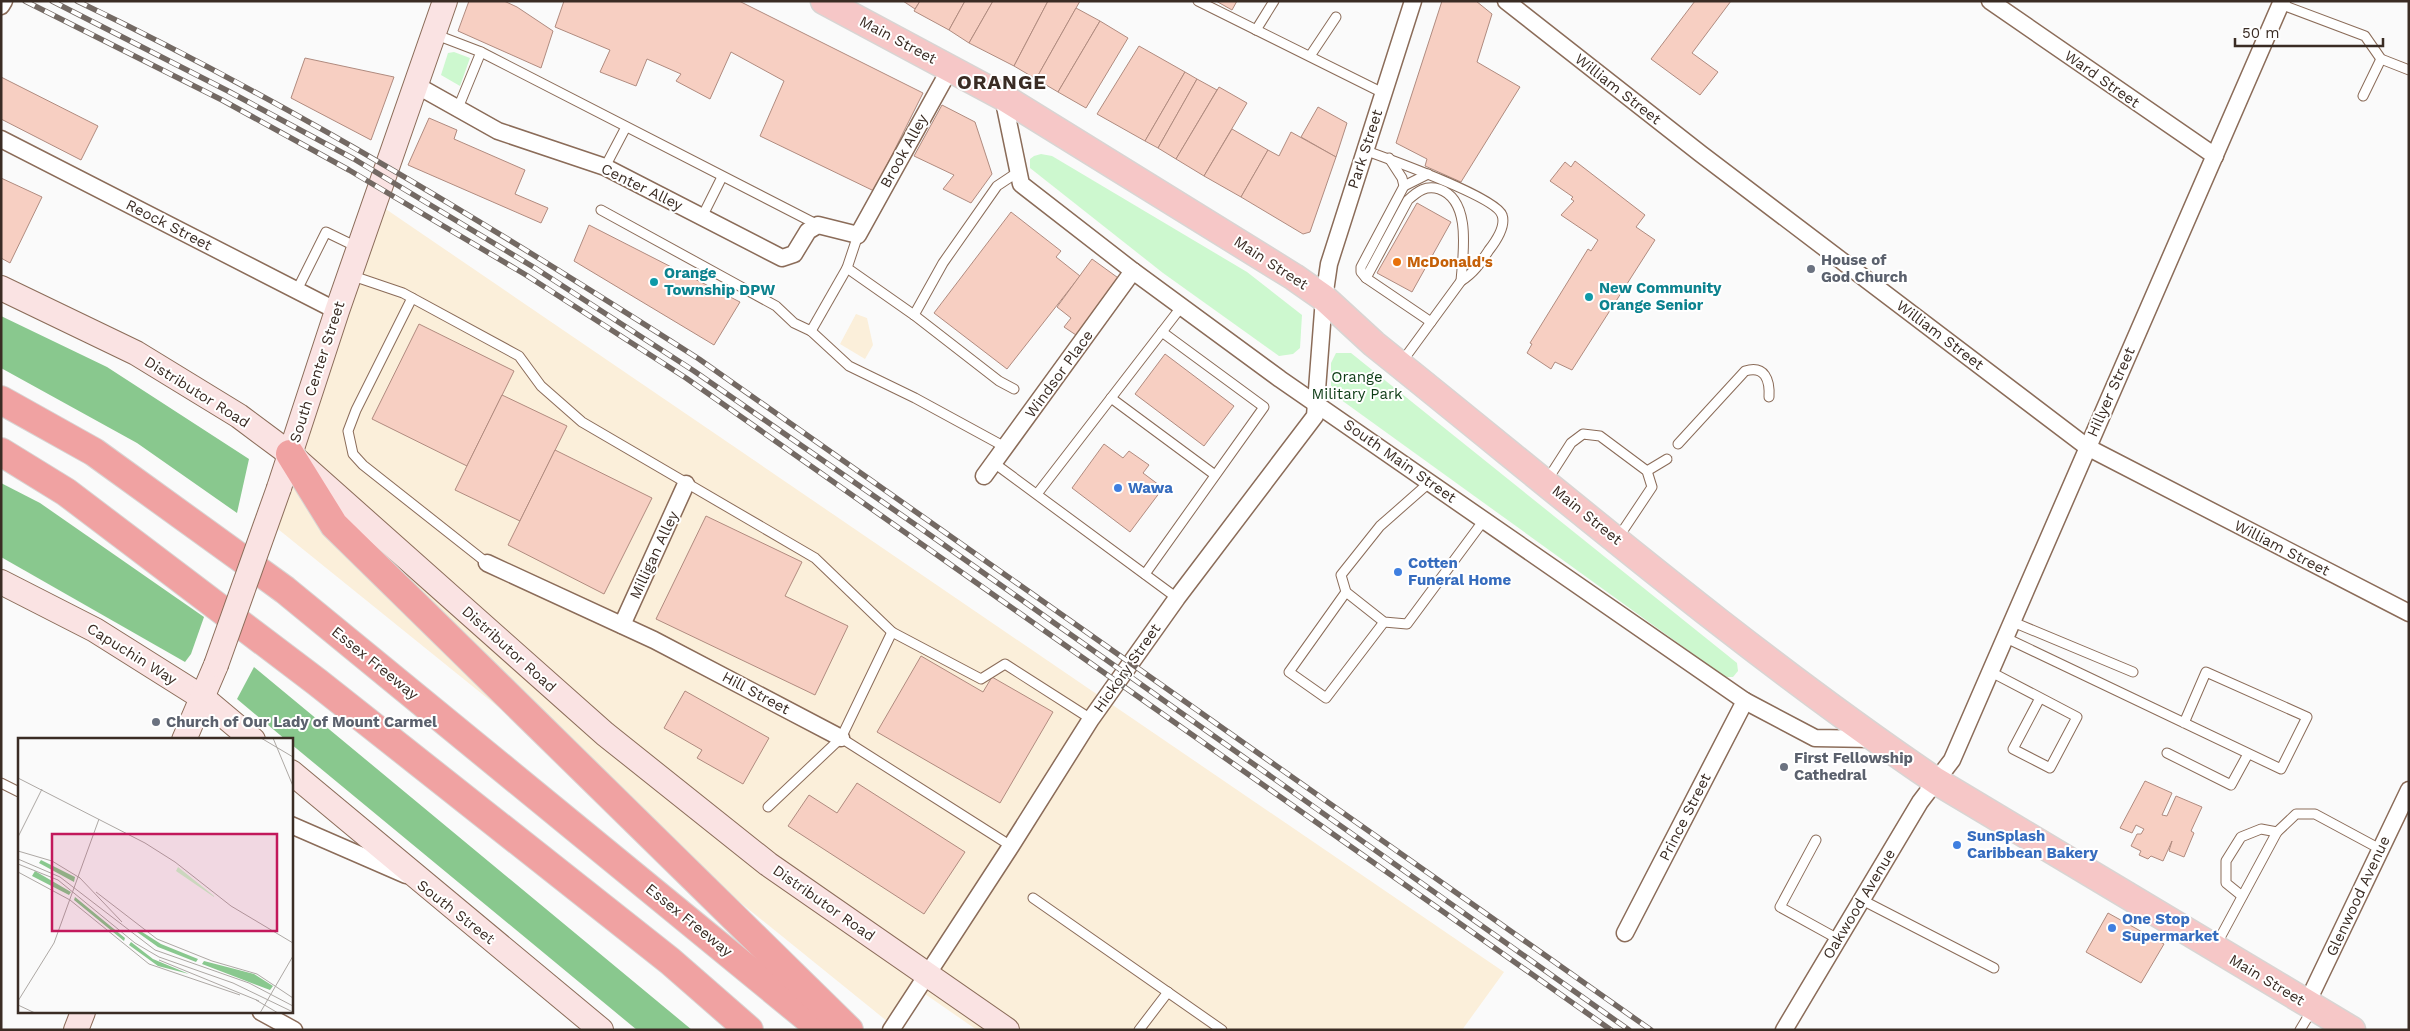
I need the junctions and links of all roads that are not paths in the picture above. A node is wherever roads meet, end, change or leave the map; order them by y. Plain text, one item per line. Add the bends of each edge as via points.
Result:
1 (4, 1) edge
2 (445, 1) edge
3 (825, 1) edge
4 (1198, 1) edge
5 (1274, 1) edge
6 (1413, 1) edge
7 (1506, 1) edge
8 (1990, 1) edge
9 (2281, 2) edge
10 (1, 6) edge
11 (1336, 17) dead end
12 (1256, 30) junction
13 (434, 34) junction
14 (481, 52) junction
15 (1310, 56) junction
16 (2382, 59) junction
17 (950, 67) junction
18 (2409, 70) edge
19 (416, 85) junction
20 (1383, 92) junction
21 (2363, 96) dead end
22 (1003, 97) junction
23 (458, 108) junction
24 (626, 127) junction
25 (1, 139) edge
26 (1364, 150) junction
27 (2215, 156) junction
28 (1389, 158) junction
29 (605, 167) junction
30 (1018, 172) junction
31 (1428, 174) junction
32 (722, 177) junction
33 (1404, 186) junction
34 (601, 210) dead end
35 (702, 217) junction
36 (818, 225) junction
37 (858, 235) junction
38 (359, 248) junction
39 (847, 268) junction
40 (1134, 271) junction
41 (350, 274) junction
42 (1366, 278) junction
43 (1461, 281) junction
44 (1, 288) edge
45 (297, 290) junction
46 (412, 298) junction
47 (1324, 298) junction
48 (1182, 306) junction
49 (337, 311) junction
50 (914, 315) junction
51 (1431, 322) junction
52 (811, 331) junction
53 (1162, 332) junction
54 (1400, 365) junction
55 (1014, 389) dead end
56 (1769, 396) dead end
57 (1111, 398) junction
58 (1, 400) edge
59 (1316, 403) junction
60 (1678, 444) dead end
61 (2087, 446) junction
62 (1005, 448) junction
63 (1, 452) edge
64 (290, 454) junction
65 (1667, 459) dead end
66 (994, 462) junction
67 (1647, 471) junction
68 (1215, 475) junction
69 (984, 476) dead end
70 (1430, 482) junction
71 (1546, 482) junction
72 (686, 484) junction
73 (1037, 494) junction
74 (1484, 520) junction
75 (1617, 540) junction
76 (487, 563) joint
77 (1145, 574) junction
78 (1, 582) edge
79 (1346, 592) junction
80 (1177, 598) junction
81 (2409, 613) edge
82 (1384, 622) junction
83 (2013, 622) junction
84 (622, 626) junction
85 (892, 632) junction
86 (2006, 638) junction
87 (1991, 672) junction
88 (2134, 672) dead end
89 (203, 698) junction
90 (2040, 698) junction
91 (1745, 701) junction
92 (1091, 719) junction
93 (2184, 723) junction
94 (185, 738) edge
95 (251, 738) edge
96 (841, 738) junction
97 (1875, 739) junction
98 (2167, 753) dead end
99 (2248, 754) junction
100 (292, 773) edge
101 (1936, 780) junction
102 (1, 783) edge
103 (2409, 790) edge
104 (18, 792) edge
105 (768, 807) dead end
106 (292, 825) edge
107 (2277, 832) junction
108 (1816, 840) dead end
109 (1011, 846) junction
110 (2380, 849) junction
111 (424, 883) junction
112 (2242, 896) junction
113 (1033, 898) dead end
114 (1862, 900) junction
115 (1625, 933) dead end
116 (1838, 939) junction
117 (2214, 947) junction
118 (1994, 968) dead end
119 (927, 975) junction
120 (1168, 992) junction
121 (2310, 1005) junction
122 (82, 1014) edge
123 (265, 1014) edge
124 (895, 1023) edge
125 (2348, 1029) edge
126 (76, 1030) edge
127 (294, 1030) edge
128 (601, 1030) edge
129 (749, 1030) edge
130 (822, 1030) edge
131 (849, 1030) edge
132 (1007, 1030) edge
133 (1139, 1030) edge
134 (1222, 1030) edge
135 (1784, 1030) edge
136 (2300, 1030) edge

1 - 10 street
2 - 13 main road, South Center Street
3 - 17 main road, Main Street
4 - 12 lane
5 - 12 lane
6 - 20 street, Park Street
7 - 61 street, William Street via 1701,154
8 - 27 street, Ward Street
9 - 16 lane via 2365,36
9 - 27 street, Hillyer Street
11 - 15 lane
12 - 15 lane
13 - 14 lane
13 - 19 main road, South Center Street
14 - 23 lane
14 - 24 lane
15 - 20 lane
16 - 18 lane
16 - 21 lane
17 - 22 main road, Main Street
17 - 37 street, Brook Alley
19 - 23 street, Center Alley
19 - 38 main road, South Center Street
20 - 26 street, Park Street
22 - 30 street, South Main Street
22 - 47 main road, Main Street
23 - 29 street, Center Alley via 498,131
24 - 29 lane
24 - 32 lane
25 - 45 street, Reock Street
26 - 28 lane
26 - 47 street, Park Street via 1329,264
27 - 61 street, Hillyer Street
28 - 31 lane
28 - 33 lane
29 - 35 street, Center Alley
30 - 40 street, South Main Street via 1020,184
30 - 50 lane via 997,186 943,263
31 - 33 lane
31 - 43 lane via 1497,207 1502,215 1502,227 1493,244 1472,274
32 - 35 lane
32 - 36 lane
33 - 42 lane via 1361,267
34 - 52 lane via 768,302 794,323
35 - 36 street, Center Alley via 782,258 794,254 808,231
36 - 37 street
37 - 39 lane
38 - 41 main road, South Center Street
38 - 45 lane via 326,232
39 - 50 lane
39 - 52 lane
40 - 48 street, South Main Street
40 - 62 street, Windsor Place
41 - 46 lane
41 - 49 main road, South Center Street
42 - 43 lane via 1408,200 1419,190 1427,188 1446,192 1460,208 1464,241
42 - 51 lane
43 - 51 lane
44 - 64 main road, Distributor Road via 136,354 239,416
45 - 49 street, Reock Street
46 - 72 lane via 519,356 541,386 582,422
46 - 76 lane via 356,410 348,438 353,454 363,466
47 - 54 main road, Main Street
47 - 59 street, Hickory Street
48 - 53 lane
48 - 59 street, South Main Street
49 - 64 main road, South Center Street
50 - 55 lane
51 - 54 lane
52 - 62 lane via 850,366
53 - 57 lane
53 - 68 lane via 1264,407
54 - 71 main road, Main Street
56 - 60 lane via 1770,383 1764,373 1752,369 1745,371
57 - 68 lane
57 - 73 lane
58 - 130 highway, Essex Freeway via 94,452 285,590
59 - 70 street, South Main Street
59 - 80 street, Hickory Street via 1315,416
61 - 81 street, William Street
61 - 83 street, Hillyer Street
62 - 66 street, Windsor Place
63 - 129 highway via 66,492 318,682 670,962
64 - 89 main road, South Center Street, bridge
64 - 119 main road, Distributor Road via 605,734 768,864
64 - 131 highway via 334,524
65 - 67 lane
66 - 69 street, Windsor Place
66 - 73 lane
67 - 71 lane via 1600,436 1583,434 1571,443
67 - 75 lane via 1652,487
68 - 77 lane
70 - 74 street, South Main Street
70 - 79 lane via 1380,526 1340,575
71 - 75 main road, Main Street
72 - 84 street, Milligan Alley
72 - 85 lane via 815,558
73 - 77 lane
74 - 82 lane via 1407,624
74 - 91 street, South Main Street
75 - 97 main road, Main Street via 1766,660
76 - 84 street, Hill Street
77 - 80 lane
78 - 89 main road, Capuchin Way via 95,630
79 - 82 lane
79 - 82 lane via 1289,672 1326,698
80 - 92 street, Hickory Street
83 - 86 street, Hillyer Street
83 - 88 lane
84 - 96 street, Hill Street
85 - 92 lane via 981,679 1005,664
85 - 96 lane
86 - 87 street, Hillyer Street
86 - 93 lane
87 - 90 lane
87 - 101 street, Hillyer Street via 1952,760
89 - 94 main road, South Center Street
89 - 95 main road, Capuchin Way
90 - 90 lane via 2077,717 2050,768 2013,748
91 - 97 street, South Main Street via 1815,738
91 - 115 street, Prince Street
92 - 109 street, Hickory Street
93 - 99 lane
93 - 99 lane via 2206,672 2307,717 2281,770
96 - 105 lane
96 - 109 lane, Hill Street
97 - 101 main road, Main Street
98 - 99 lane via 2231,786
100 - 111 main road
101 - 114 street, Oakwood Avenue
101 - 117 main road, Main Street
102 - 104 lane
103 - 110 street, Glenwood Avenue
106 - 111 street, South Street
107 - 110 lane via 2296,814 2315,814
107 - 112 lane
107 - 112 lane via 2261,829 2241,837 2226,861 2226,883
108 - 116 lane via 1780,907
109 - 119 street, Hickory Street
110 - 121 street, Glenwood Avenue
111 - 128 main road, South Street
112 - 117 lane
113 - 120 lane
114 - 116 street, Oakwood Avenue
114 - 118 lane
116 - 135 street, Oakwood Avenue
117 - 121 main road, Main Street
119 - 124 street, Hickory Street
119 - 132 main road, Distributor Road
120 - 133 lane
120 - 134 lane
121 - 125 main road, Main Street
121 - 136 lane
122 - 126 main road
123 - 127 street

